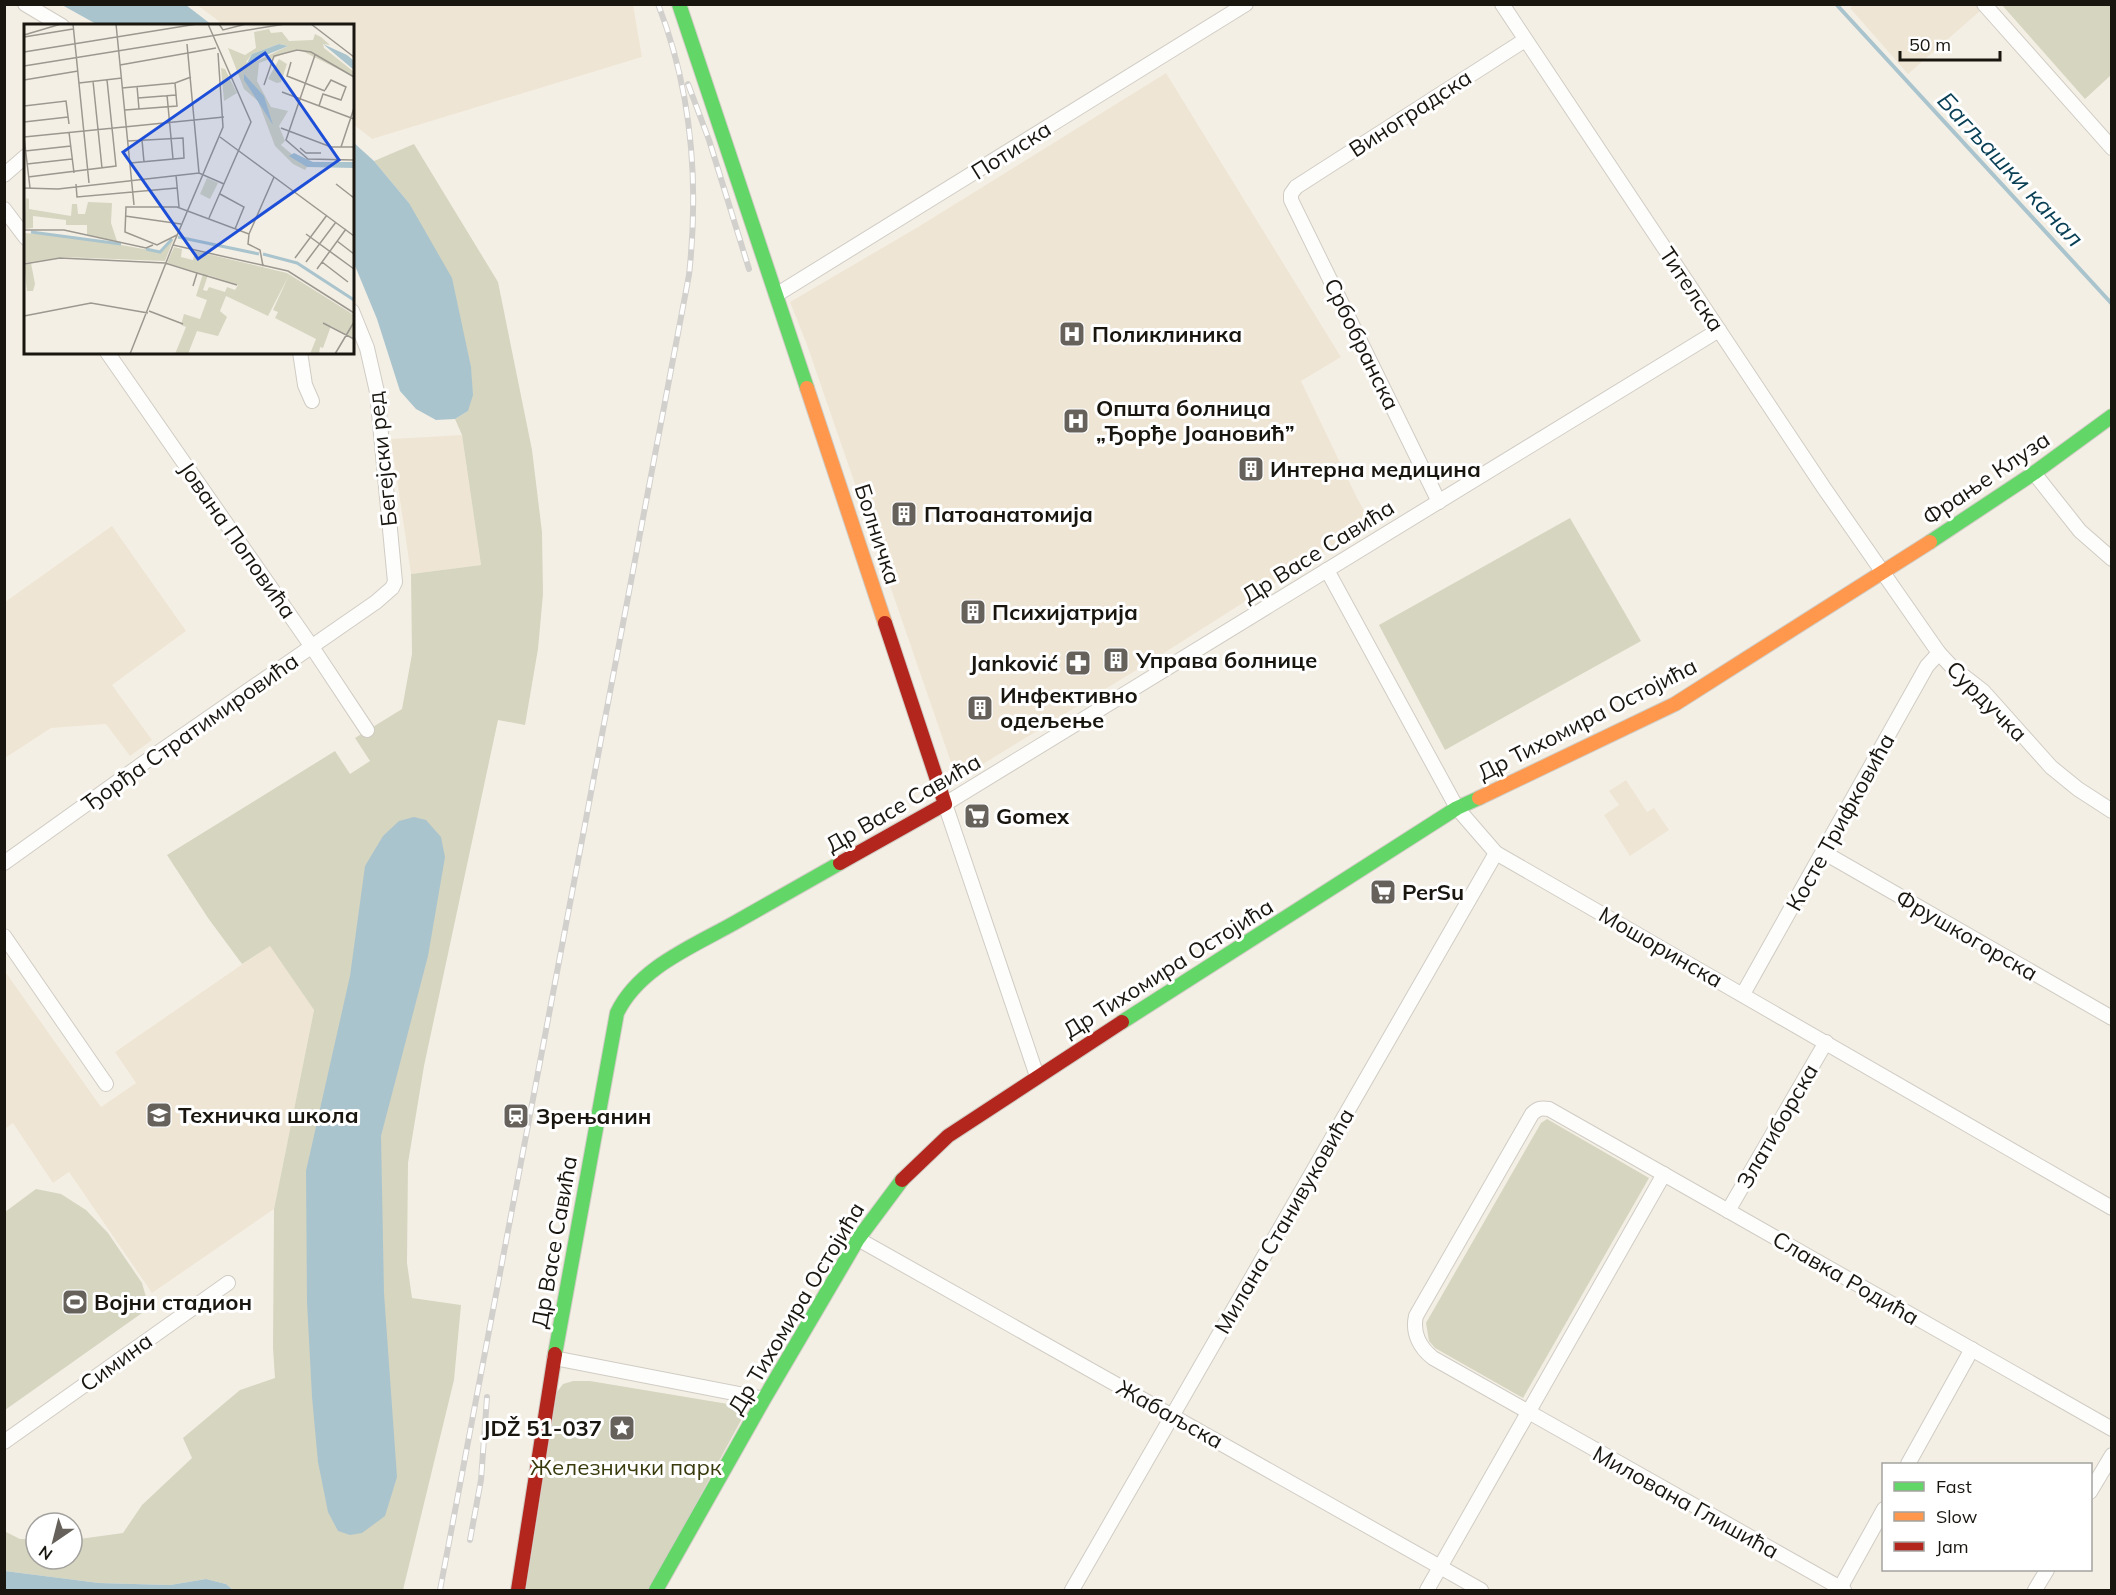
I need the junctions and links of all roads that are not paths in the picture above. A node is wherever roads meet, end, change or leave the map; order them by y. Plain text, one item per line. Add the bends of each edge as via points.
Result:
1 (25, 4) edge
2 (679, 4) edge
3 (1246, 4) edge
4 (1502, 4) edge
5 (1984, 4) edge
6 (59, 24) edge
7 (1525, 40) junction
8 (2112, 148) edge
9 (24, 158) edge
10 (4, 175) edge
11 (1296, 188) joint
12 (4, 209) edge
13 (24, 235) edge
14 (776, 295) junction
15 (354, 316) edge
16 (1719, 330) junction
17 (108, 354) edge
18 (300, 354) edge
19 (312, 401) dead end
20 (2112, 416) edge
21 (2034, 473) junction
22 (1439, 502) junction
23 (2112, 558) edge
24 (1327, 570) junction
25 (1884, 572) junction
26 (376, 603) joint
27 (312, 647) junction
28 (1939, 653) junction
29 (367, 730) dead end
30 (945, 804) junction
31 (1457, 808) junction
32 (2112, 811) edge
33 (1823, 852) junction
34 (1496, 853) junction
35 (4, 863) edge
36 (4, 936) edge
37 (1743, 994) junction
38 (2112, 1018) edge
39 (1826, 1042) junction
40 (1037, 1076) junction
41 (106, 1084) dead end
42 (1581, 1127) joint
43 (1664, 1174) junction
44 (2112, 1208) edge
45 (1728, 1211) junction
46 (858, 1239) junction
47 (228, 1283) dead end
48 (1972, 1349) junction
49 (554, 1358) junction
50 (764, 1399) junction
51 (1529, 1413) junction
52 (1172, 1416) junction
53 (2112, 1429) edge
54 (4, 1442) edge
55 (2112, 1455) edge
56 (1909, 1463) edge
57 (2092, 1490) edge
58 (1882, 1513) edge
59 (1441, 1567) junction
60 (2046, 1571) edge
61 (1842, 1589) edge
62 (518, 1590) edge
63 (656, 1590) edge
64 (1072, 1590) edge
65 (1427, 1590) edge
66 (1481, 1590) edge
67 (2035, 1590) edge

1 - 6 street
2 - 14 street, Болничка
3 - 14 street, Потиска
4 - 7 street, Тителска
5 - 8 street
7 - 11 street, Виноградска
7 - 16 street, Тителска
9 - 10 street
11 - 22 street, Србобранска via 1291,200
12 - 13 street
14 - 30 street, Болничка
15 - 26 street, Бегејски ред via 368,348 377,392 395,582
16 - 22 street, Др Васе Савића
16 - 25 street, Тителска
17 - 27 street, Јована Поповића
18 - 19 street
20 - 21 street, Фрање Клуза
21 - 23 street via 2080,531
21 - 25 street, Фрање Клуза
22 - 24 street, Др Васе Савића
24 - 30 street, Др Васе Савића
24 - 31 street, Мошоринска
25 - 28 street, Сурдучка
25 - 31 street, Др Тихомира Остојића via 1675,704
26 - 27 street, Ђорђа Стратимировића
27 - 29 street, Јована Поповића
27 - 35 street, Ђорђа Стратимировића
28 - 32 street, Сурдучка via 1983,691 2051,767
28 - 33 street, Косте Трифковића via 1927,666
30 - 40 street, Болничка
30 - 49 street, Др Васе Савића via 665,962 624,998 617,1013
31 - 34 street, Мошоринска
31 - 40 street, Др Тихомира Остојића
33 - 37 street, Косте Трифковића
33 - 38 street, Фрушкогорска
34 - 37 street, Мошоринска
34 - 52 street, Милана Станивуковића
36 - 41 street
37 - 39 street, Мошоринска
39 - 44 street, Мошоринска
39 - 45 street, Златиборска
40 - 46 street, Др Тихомира Остојића via 948,1136 904,1178
42 - 43 street, Славка Родића
42 - 51 street, Милована Глишића via 1550,1109 1541,1108 1532,1114 1414,1325 1419,1344 1433,1358
43 - 45 street, Славка Родића
43 - 51 street
45 - 48 street, Славка Родића
46 - 50 street, Др Тихомира Остојића
46 - 52 street, Жабаљска
47 - 54 street, Симина
48 - 53 street, Славка Родића
48 - 56 street
49 - 50 street
49 - 62 street, Др Васе Савића
50 - 63 street, Др Тихомира Остојића
51 - 59 street
51 - 61 street, Милована Глишића
52 - 59 street, Жабаљска
52 - 64 street, Милана Станивуковића
55 - 57 street
58 - 61 street
59 - 65 street
59 - 66 street, Жабаљска
60 - 67 street

